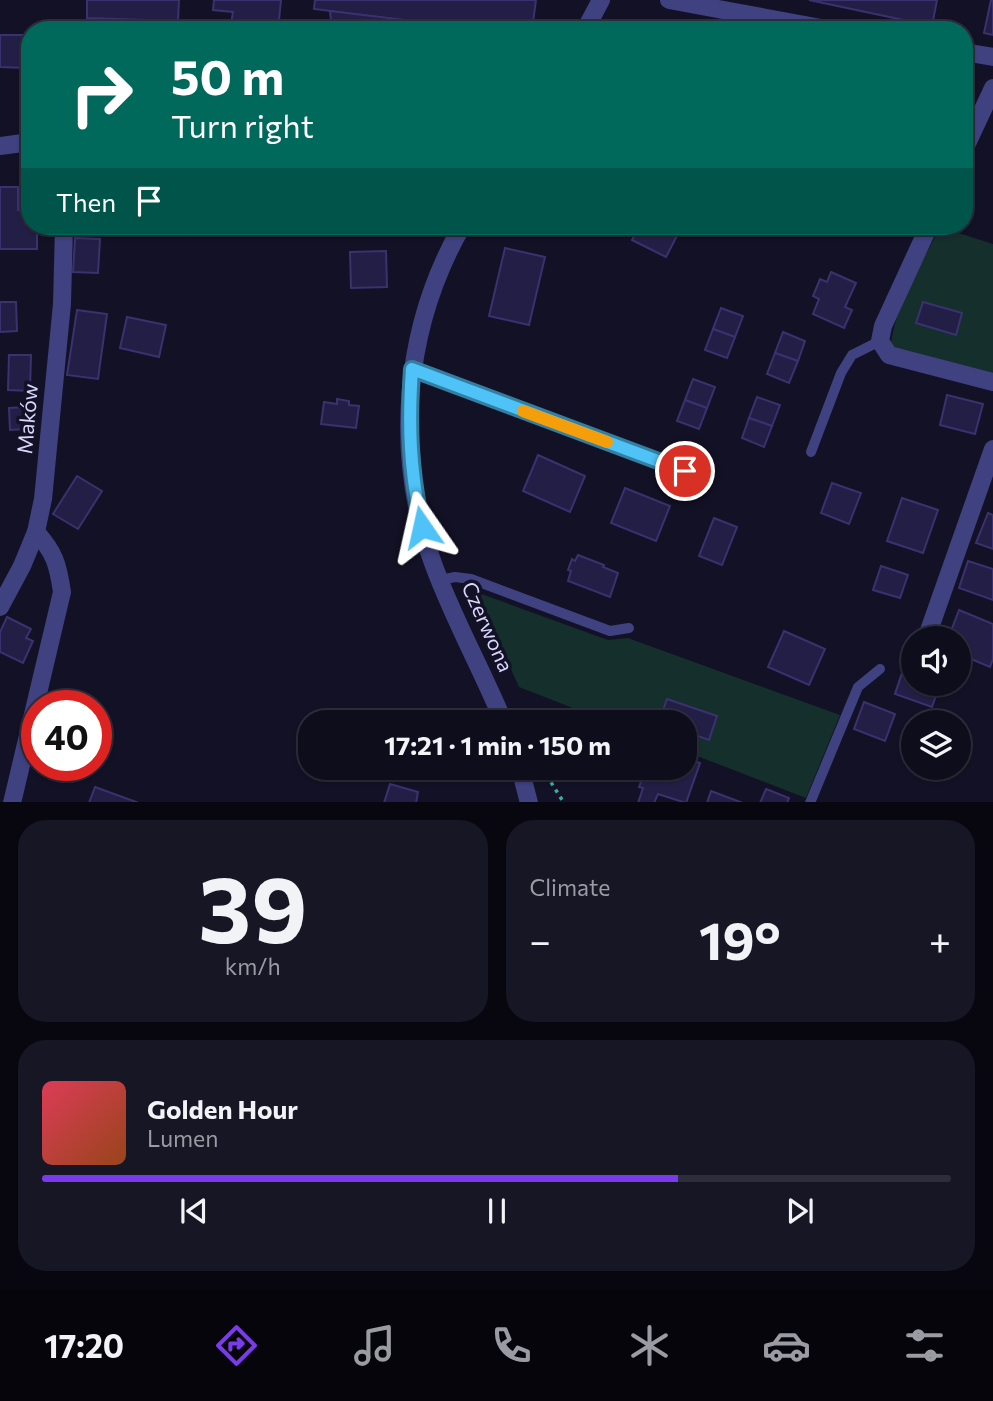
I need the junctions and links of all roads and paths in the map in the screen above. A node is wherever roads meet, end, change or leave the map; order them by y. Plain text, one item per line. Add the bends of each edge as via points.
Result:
1 (601, 0) edge
2 (669, 0) edge
3 (736, 13) junction
4 (590, 21) edge
5 (732, 21) edge
6 (781, 21) edge
7 (973, 54) edge
8 (993, 57) edge
9 (993, 88) edge
10 (973, 131) edge
11 (21, 143) edge
12 (0, 146) edge
13 (64, 235) edge
14 (457, 235) edge
15 (925, 235) edge
16 (880, 341) junction
17 (412, 369) junction
18 (993, 382) edge
19 (993, 449) edge
20 (811, 452) dead end
21 (693, 474) dead end
22 (36, 532) junction
23 (440, 580) junction
24 (0, 607) edge
25 (931, 626) edge
26 (629, 628) dead end
27 (880, 669) dead end
28 (498, 710) edge
29 (523, 780) edge
30 (550, 780) edge
31 (12, 802) edge
32 (529, 802) edge
33 (563, 802) edge
34 (810, 802) edge

1 - 4 street
2 - 3 street
3 - 5 lane
3 - 6 street
7 - 8 street
9 - 10 street
11 - 12 street
13 - 22 street, Maków via 62,304
14 - 17 street, Czerwona via 431,292
15 - 16 street
16 - 18 street via 889,355
16 - 20 lane via 852,355
17 - 21 lane
17 - 23 street, Czerwona via 410,460 422,527
19 - 25 street
22 - 24 street, Maków
22 - 31 street via 51,549 62,592
23 - 26 lane via 455,576 471,579 610,631
23 - 28 street, Czerwona
27 - 34 lane via 858,687
29 - 32 street
30 - 33 path

